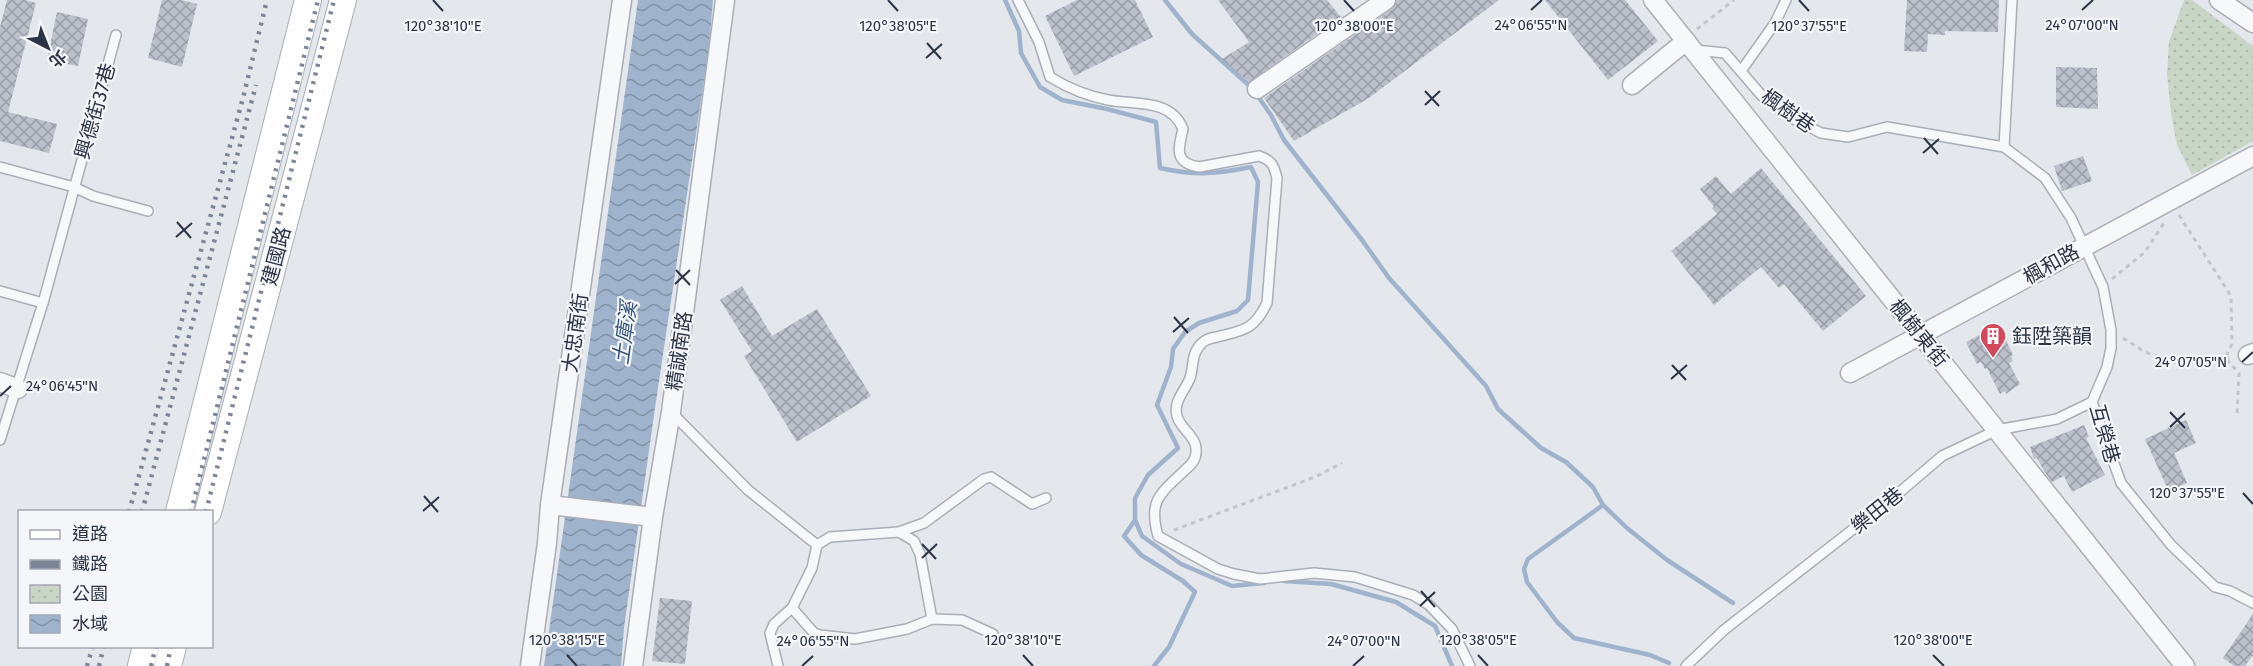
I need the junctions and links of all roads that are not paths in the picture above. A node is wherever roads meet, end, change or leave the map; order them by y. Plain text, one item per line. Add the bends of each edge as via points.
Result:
1 (308, 0) edge
2 (343, 0) edge
3 (622, 0) edge
4 (725, 0) edge
5 (1018, 0) edge
6 (1386, 0) edge
7 (1653, 0) edge
8 (1786, 0) edge
9 (2012, 0) edge
10 (2219, 0) edge
11 (2253, 23) edge
12 (116, 35) dead end
13 (1690, 46) junction
14 (1742, 71) junction
15 (1632, 85) dead end
16 (1257, 89) dead end
17 (2004, 147) junction
18 (2253, 156) edge
19 (0, 167) edge
20 (74, 187) junction
21 (148, 211) dead end
22 (2083, 246) junction
23 (0, 291) edge
24 (43, 303) junction
25 (1920, 336) junction
26 (1850, 373) dead end
27 (0, 382) edge
28 (18, 389) junction
29 (2092, 402) junction
30 (671, 412) junction
31 (1997, 430) junction
32 (0, 440) edge
33 (1046, 498) dead end
34 (556, 506) junction
35 (180, 510) edge
36 (209, 510) edge
37 (648, 517) junction
38 (899, 532) junction
39 (817, 545) junction
40 (2253, 603) edge
41 (792, 608) junction
42 (932, 619) junction
43 (993, 634) dead end
44 (146, 648) edge
45 (172, 648) edge
46 (635, 665) edge
47 (1690, 665) edge
48 (141, 666) edge
49 (168, 666) edge
50 (530, 666) edge
51 (778, 666) edge
52 (1470, 666) edge
53 (2185, 666) edge

1 - 35 main road, 建國路
2 - 36 main road, 建國路
3 - 34 street, 大忠南街
4 - 30 street, 精誠南路
5 - 52 lane via 1039,42 1050,77 1095,97 1149,104 1174,115 1183,129 1179,153 1190,165 1199,167 1259,156 1274,166 1277,178 1267,303 1250,328 1207,339 1193,357 1190,379 1176,413 1193,439 1196,453 1194,462 1158,495 1153,520 1158,536 1234,574 1260,579 1314,573 1355,577 1413,595 1452,629
6 - 16 street
7 - 13 street, 楓樹東街
8 - 14 lane
9 - 17 lane
10 - 11 street
12 - 20 lane, 興德街37巷
13 - 14 lane, 楓樹巷 via 1725,52
13 - 15 street
13 - 25 street, 楓樹東街
14 - 17 lane, 楓樹巷 via 1762,96 1821,134 1848,137 1887,127
17 - 22 lane, 楓樹巷 via 2045,178 2071,218
18 - 22 street, 楓和路
19 - 20 lane
20 - 21 lane
20 - 24 lane, 興德街37巷
22 - 25 street, 楓和路
22 - 29 lane, 互榮巷 via 2103,287 2111,330 2107,367
23 - 24 lane
24 - 28 lane, 興德街37巷
25 - 26 street, 楓和路
25 - 31 street, 楓樹東街
27 - 28 street
28 - 32 lane, 興德街37巷
29 - 31 lane, 樂田巷 via 2057,419
29 - 40 lane, 互榮巷 via 2121,483 2171,545 2215,587
30 - 37 street, 精誠南路
30 - 39 lane via 748,490
31 - 47 lane, 樂田巷 via 1942,456 1724,630
31 - 53 street, 楓樹東街
33 - 38 lane via 1032,504 991,477 924,523
34 - 37 street
34 - 50 street, 大忠南街
37 - 46 street, 精誠南路
38 - 39 lane via 830,537
38 - 42 lane via 914,541 920,554
39 - 41 lane via 812,568
41 - 42 lane via 813,633 855,639 908,629
41 - 51 lane via 770,633
42 - 43 lane via 962,620
44 - 48 main road
45 - 49 main road

